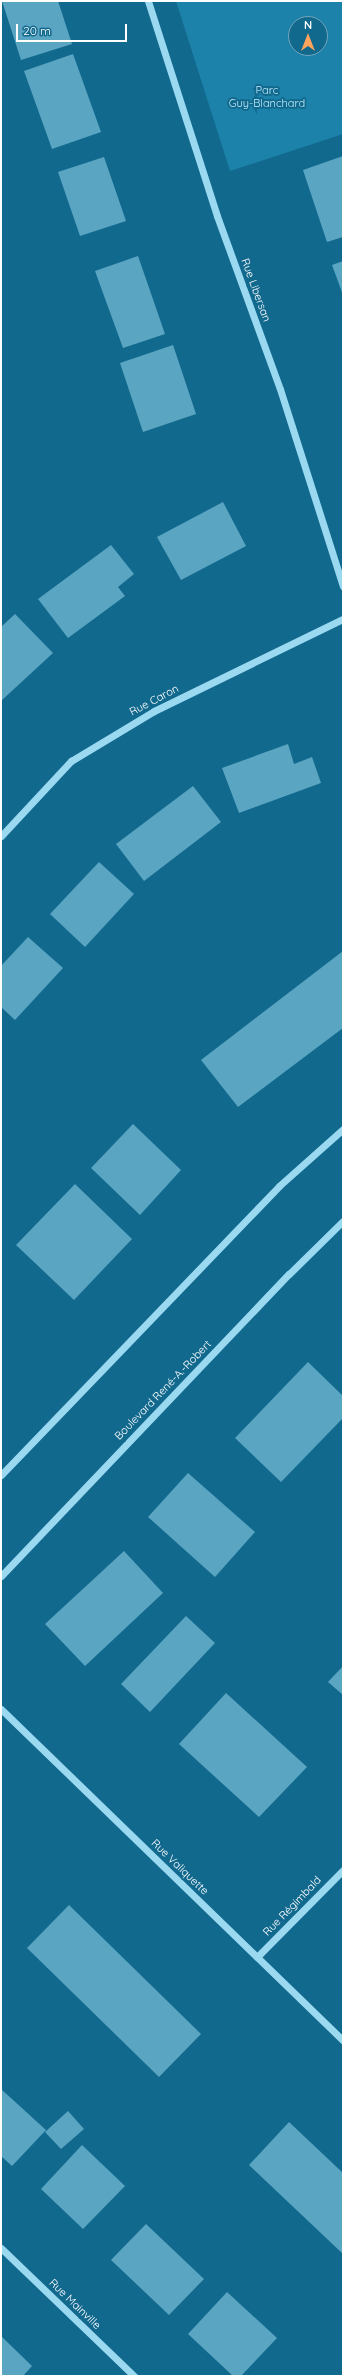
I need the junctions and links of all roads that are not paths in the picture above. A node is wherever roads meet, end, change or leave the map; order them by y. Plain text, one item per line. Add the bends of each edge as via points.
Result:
1 (148, 1) edge
2 (343, 586) edge
3 (343, 619) edge
4 (1, 836) edge
5 (343, 1129) edge
6 (343, 1221) edge
7 (1, 1475) edge
8 (1, 1576) edge
9 (1, 1709) edge
10 (343, 1870) edge
11 (257, 1957) junction
12 (343, 2041) edge
13 (1, 2248) edge
14 (134, 2376) edge

1 - 2 street, Rue Libersan via 217,216 280,389
3 - 4 street, Rue Caron via 154,711 71,761
5 - 7 street via 279,1186
6 - 8 street, Boulevard René-A.-Robert via 289,1274
9 - 11 street, Rue Valiquette
10 - 11 street, Rue Régimbald
11 - 12 street, Rue Valiquette
13 - 14 street, Rue Mainville

